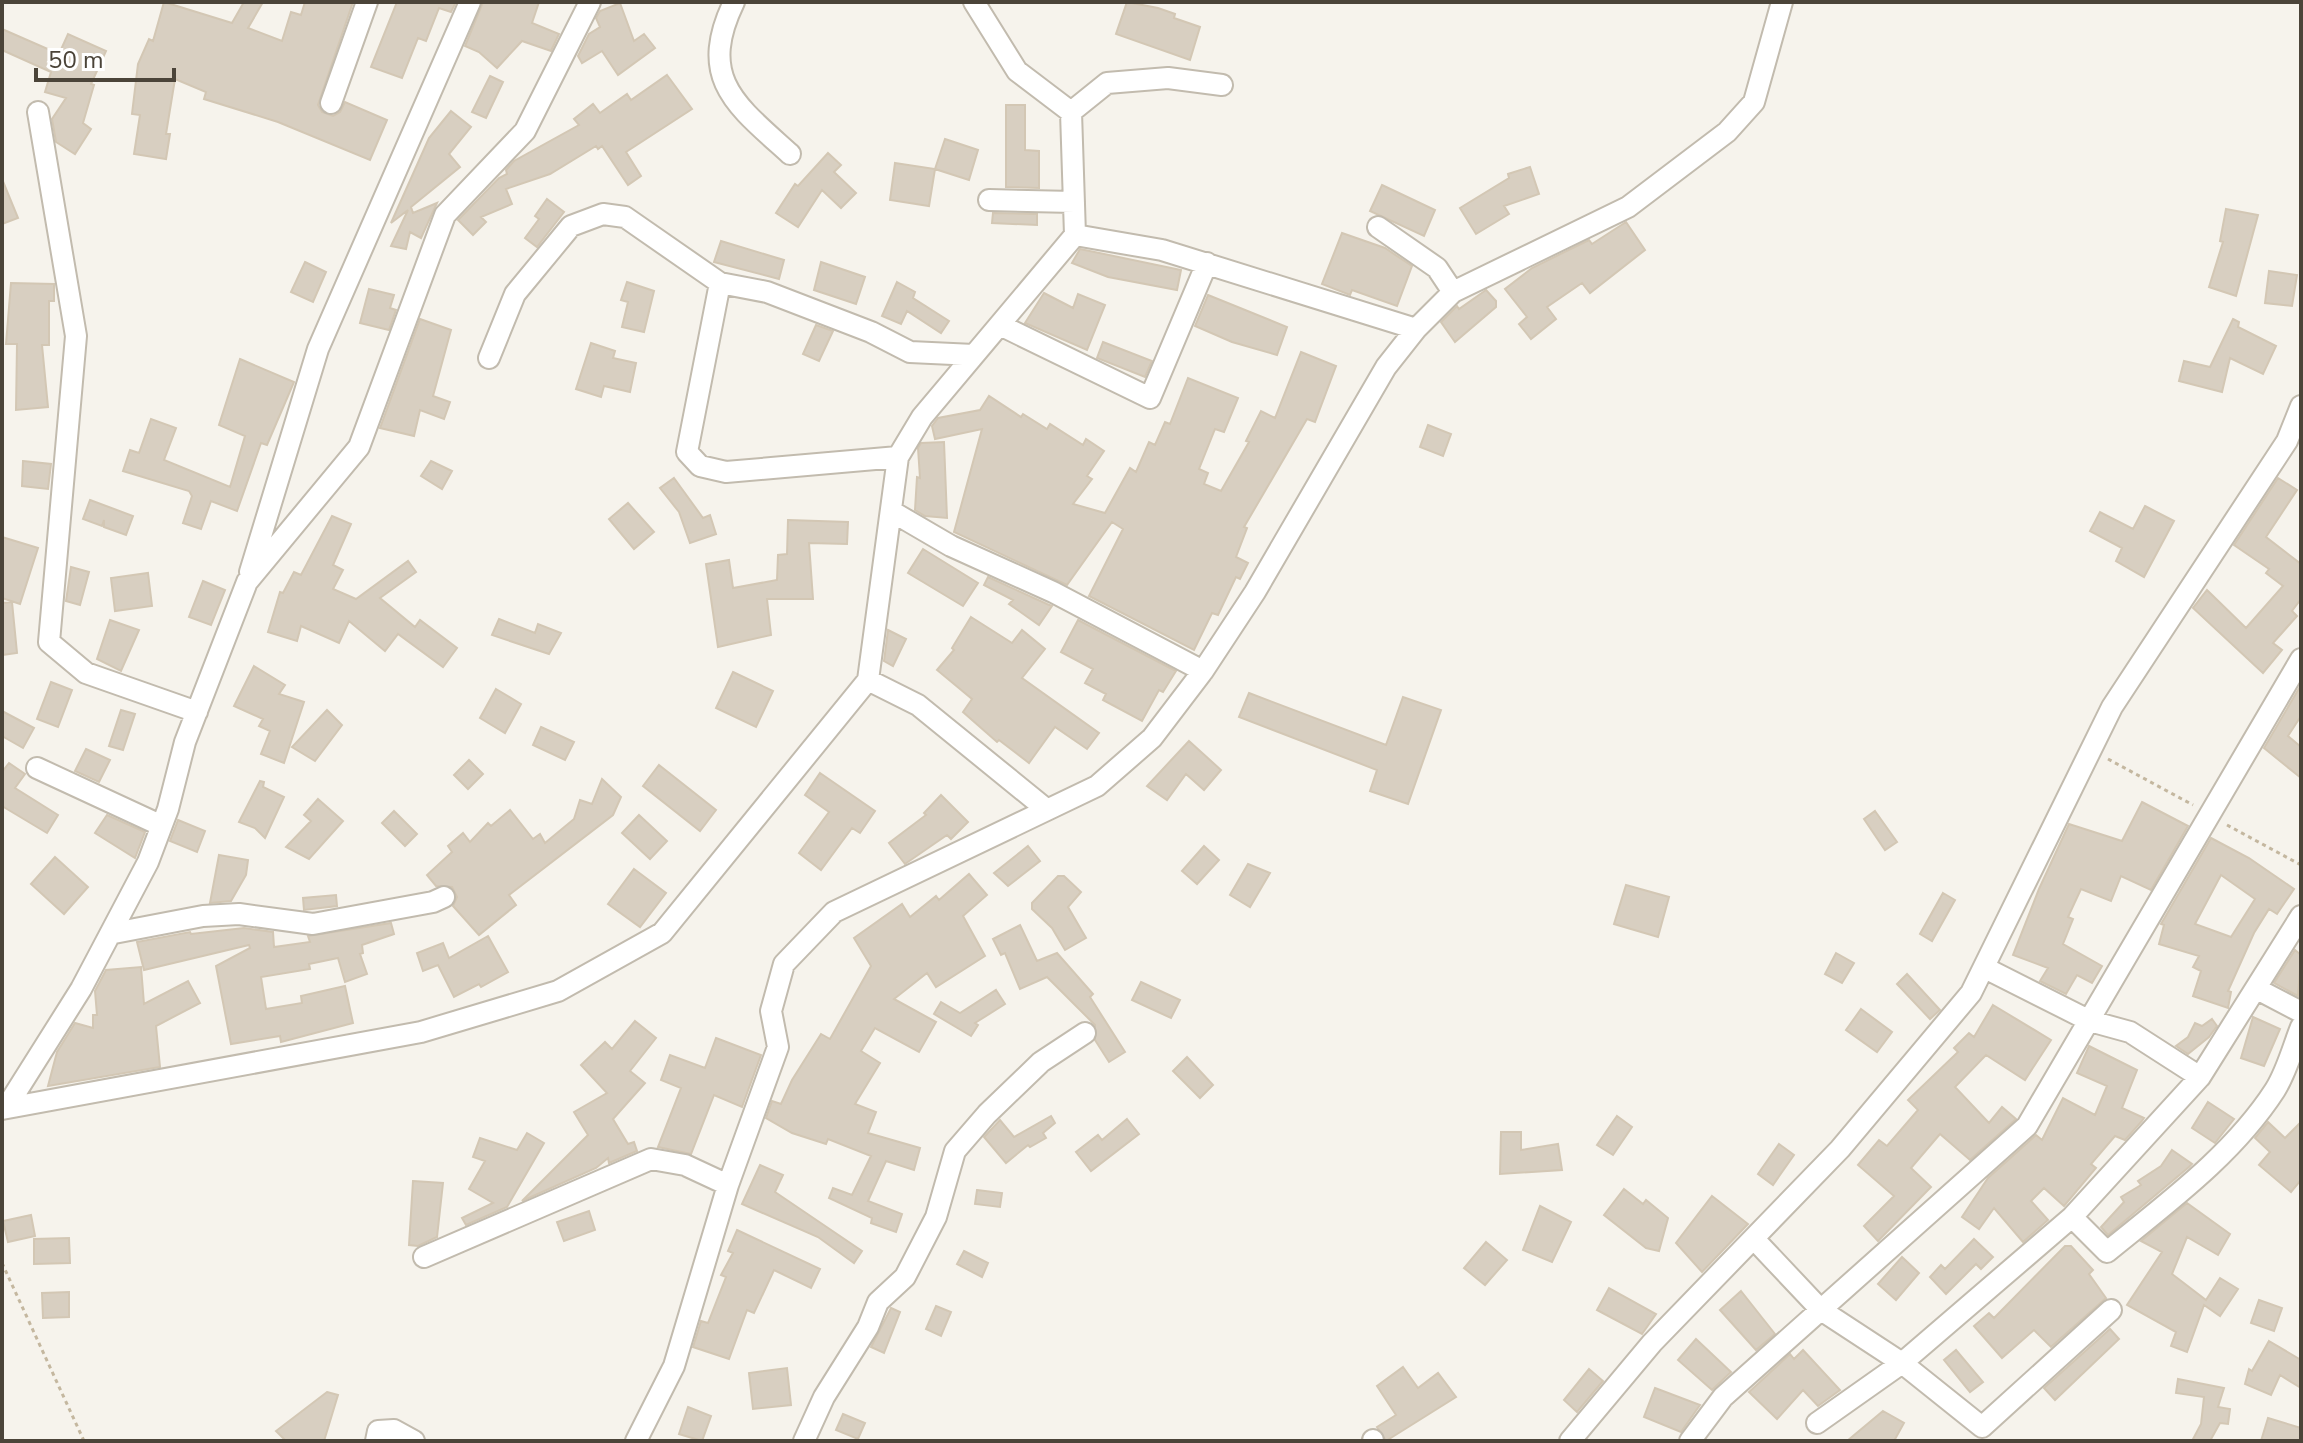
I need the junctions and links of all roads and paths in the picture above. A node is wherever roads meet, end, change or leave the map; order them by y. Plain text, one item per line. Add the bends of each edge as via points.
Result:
1 (367, 2) edge
2 (470, 2) edge
3 (590, 2) edge
4 (734, 2) edge
5 (974, 2) edge
6 (1782, 2) edge
7 (1222, 85) dead end
8 (331, 103) dead end
9 (38, 112) dead end
10 (1071, 112) junction
11 (790, 154) dead end
12 (989, 200) dead end
13 (1074, 202) junction
14 (1378, 227) dead end
15 (1075, 235) junction
16 (1207, 263) junction
17 (720, 283) junction
18 (1453, 292) junction
19 (1000, 325) junction
20 (1416, 329) junction
21 (974, 355) junction
22 (489, 358) dead end
23 (2301, 406) edge
24 (2294, 443) edge
25 (898, 457) junction
26 (891, 511) junction
27 (247, 582) junction
28 (2301, 659) edge
29 (1203, 671) junction
30 (868, 680) junction
31 (197, 712) junction
32 (37, 768) dead end
33 (1046, 809) junction
34 (160, 825) junction
35 (444, 897) dead end
36 (2301, 916) edge
37 (114, 933) junction
38 (1985, 968) junction
39 (2257, 989) junction
40 (2301, 1012) edge
41 (2090, 1021) junction
42 (2301, 1027) edge
43 (1085, 1033) dead end
44 (2200, 1077) junction
45 (4, 1108) edge
46 (728, 1185) junction
47 (2072, 1217) junction
48 (1754, 1239) junction
49 (424, 1257) dead end
50 (2, 1263) edge
51 (1821, 1310) junction
52 (2111, 1310) dead end
53 (1902, 1363) junction
54 (1817, 1423) dead end
55 (1977, 1434) edge
56 (84, 1441) edge
57 (376, 1441) edge
58 (414, 1441) edge
59 (636, 1441) edge
60 (804, 1441) edge
61 (1570, 1441) edge
62 (1690, 1441) edge

1 - 8 street
2 - 27 street via 318,349
3 - 27 street via 525,131 445,215 359,447
4 - 11 street via 716,59 736,105
5 - 10 street via 1017,71
6 - 18 street via 1754,102 1727,132 1628,207
7 - 10 street via 1168,78 1107,83
9 - 31 street via 76,336 49,642 86,673
10 - 13 street
12 - 13 street
13 - 15 street
14 - 18 street via 1437,268
15 - 16 street
15 - 19 street
16 - 19 street via 1150,398
16 - 20 street
17 - 21 street via 767,292 910,352
17 - 22 street via 625,217 603,214 571,226 515,294
17 - 25 street via 687,452 700,466 726,472
18 - 20 street
19 - 21 street
20 - 29 street via 1386,367
21 - 25 street via 922,417
23 - 24 street
24 - 38 street via 2112,707
25 - 26 street
26 - 29 street
26 - 30 street
27 - 31 street
28 - 41 street
29 - 33 street via 1152,738 1097,786
30 - 33 street via 918,705
30 - 45 street via 662,933 558,991 421,1032
31 - 34 street
32 - 34 street
33 - 46 street via 834,912 784,964 771,1011 778,1047
34 - 37 street
35 - 37 street via 313,924 239,914
36 - 39 street
37 - 45 street
38 - 41 street
38 - 48 street via 1971,993 1840,1149
39 - 40 street
39 - 44 street
41 - 44 street via 2130,1032
41 - 51 street via 2027,1126
42 - 47 street via 2277,1087 2241,1135 2187,1186 2107,1252
43 - 60 street via 1041,1062 955,1151 924,1241 905,1277 878,1302
44 - 47 street
46 - 49 street via 685,1165 651,1159
46 - 59 street via 674,1366
47 - 53 street
48 - 51 street
48 - 61 street via 1652,1343
50 - 56 path
51 - 53 street
51 - 62 street via 1723,1397
52 - 55 street
53 - 54 street
53 - 55 street
57 - 58 street via 378,1431 394,1430

